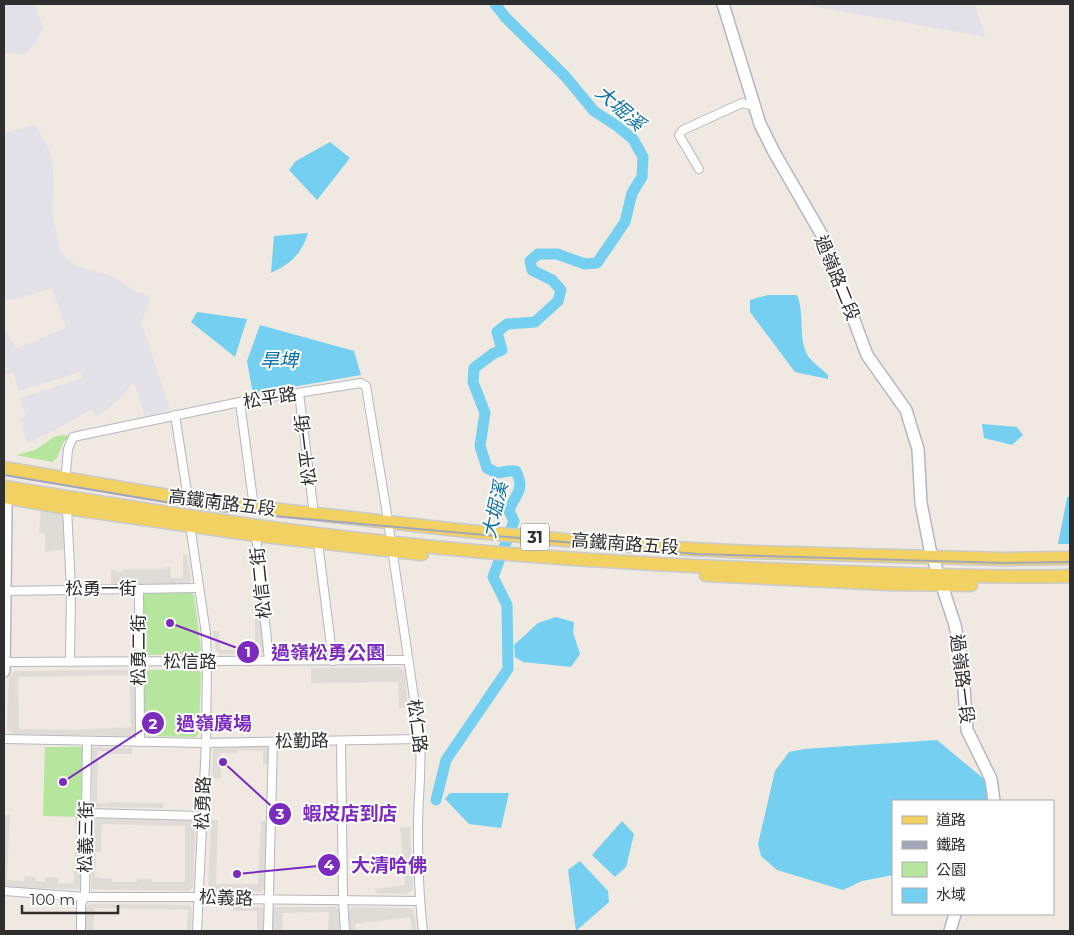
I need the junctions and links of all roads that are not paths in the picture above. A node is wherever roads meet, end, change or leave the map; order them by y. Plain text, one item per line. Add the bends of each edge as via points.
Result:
1 (723, 4) edge
2 (754, 106) junction
3 (699, 169) dead end
4 (299, 393) junction
5 (240, 402) junction
6 (175, 415) junction
7 (4, 460) edge
8 (4, 468) edge
9 (66, 472) junction
10 (187, 492) junction
11 (4, 494) edge
12 (253, 500) junction
13 (313, 506) junction
14 (67, 508) junction
15 (388, 518) junction
16 (190, 526) junction
17 (256, 535) junction
18 (669, 540) junction
19 (318, 543) junction
20 (780, 545) junction
21 (630, 546) junction
22 (392, 547) junction
23 (1070, 551) edge
24 (931, 552) junction
25 (816, 553) junction
26 (1070, 558) edge
27 (677, 566) junction
28 (642, 571) junction
29 (1070, 576) edge
30 (941, 580) junction
31 (1070, 584) edge
32 (198, 588) junction
33 (71, 589) junction
34 (139, 589) junction
35 (5, 591) edge
36 (269, 660) junction
37 (407, 660) junction
38 (138, 661) junction
39 (207, 661) junction
40 (333, 661) junction
41 (4, 662) edge
42 (70, 662) junction
43 (4, 671) edge
44 (4, 739) edge
45 (420, 739) junction
46 (341, 740) junction
47 (87, 741) junction
48 (140, 742) junction
49 (274, 742) junction
50 (206, 743) junction
51 (994, 800) edge
52 (86, 813) junction
53 (202, 816) junction
54 (4, 890) edge
55 (199, 897) junction
56 (85, 898) junction
57 (269, 900) junction
58 (343, 900) junction
59 (419, 901) junction
60 (955, 915) edge
61 (80, 931) edge
62 (198, 931) edge
63 (268, 931) edge
64 (345, 931) edge
65 (423, 931) edge
66 (950, 931) edge

1 - 2 street, 過嶺路二段
2 - 3 street via 742,103 678,135
2 - 24 street, 過嶺路二段 via 774,152 823,237 867,355 906,410 918,449 921,503
4 - 5 street, 松平路
4 - 13 street, 松平一街
4 - 15 street, 松平路 via 361,384 366,386
5 - 6 street, 松平路
5 - 12 street
6 - 9 street, 松平路 via 74,437 68,449
6 - 10 street
7 - 9 main road, 高鐵南路五段 / 31
8 - 15 main road, 高鐵南路五段 / 31 via 192,500
9 - 10 main road, 高鐵南路五段 / 31
10 - 12 main road, 高鐵南路五段 / 31
11 - 14 main road, 高鐵南路五段 / 31
11 - 22 main road, 高鐵南路五段 / 31
11 - 35 street
12 - 13 main road, 高鐵南路五段 / 31
13 - 15 main road, 高鐵南路五段 / 31
14 - 16 main road, 高鐵南路五段 / 31
14 - 33 street
15 - 18 main road, 高鐵南路五段 / 31
15 - 21 main road, 高鐵南路五段 / 31
15 - 22 street, 松仁路
16 - 17 main road, 高鐵南路五段 / 31
16 - 32 street, 松勇路
17 - 19 main road, 高鐵南路五段 / 31
17 - 36 street, 松信二街
18 - 20 main road, 高鐵南路五段 / 31
18 - 21 main road
19 - 22 main road, 高鐵南路五段 / 31
19 - 40 street
20 - 24 main road, 高鐵南路五段 / 31
20 - 25 main road
21 - 25 main road, 高鐵南路五段 / 31
22 - 27 main road, 高鐵南路五段 / 31
22 - 28 main road, 高鐵南路五段 / 31
22 - 37 street, 松仁路
23 - 24 main road, 高鐵南路五段 / 31
24 - 25 main road, 高鐵南路五段 / 31
24 - 26 main road, 高鐵南路五段 / 31 via 1004,559
24 - 30 street, 過嶺路一段
27 - 28 main road
27 - 30 main road, 高鐵南路五段 / 31
28 - 30 main road, 高鐵南路五段 / 31 via 880,584
29 - 30 main road, 高鐵南路五段 / 31
30 - 31 main road, 高鐵南路五段 / 31
30 - 51 street, 過嶺路一段 via 955,624 962,661 967,730 991,779
32 - 34 street, 松勇一街
32 - 39 street, 松勇路
33 - 34 street, 松勇一街
33 - 35 street, 松勇一街
33 - 42 street
34 - 38 street, 松勇二街
35 - 41 street
36 - 39 street, 松信路
36 - 40 street, 松信路
37 - 40 street, 松信路
37 - 45 street, 松仁路
38 - 39 street, 松信路
38 - 42 street, 松信路
38 - 48 street, 松勇二街
39 - 50 street, 松勇路
41 - 42 street, 松信路
41 - 43 street
44 - 47 street, 松勤路
45 - 46 street, 松勤路
45 - 59 street, 松仁路
46 - 49 street, 松勤路
46 - 58 street
47 - 48 street, 松勤路
47 - 52 street, 松義三街
48 - 50 street, 松勤路
49 - 50 street, 松勤路
49 - 57 street
50 - 53 street, 松勇路
52 - 53 street
52 - 56 street, 松義三街
53 - 55 street, 松勇路
54 - 56 street, 松義路
55 - 56 street, 松義路
55 - 57 street, 松義路
55 - 62 street, 松勇路
56 - 61 street, 松義三街 via 81,903
57 - 58 street, 松義路
57 - 63 street
58 - 59 street, 松義路
58 - 64 street
59 - 65 street, 松仁路
60 - 66 street

